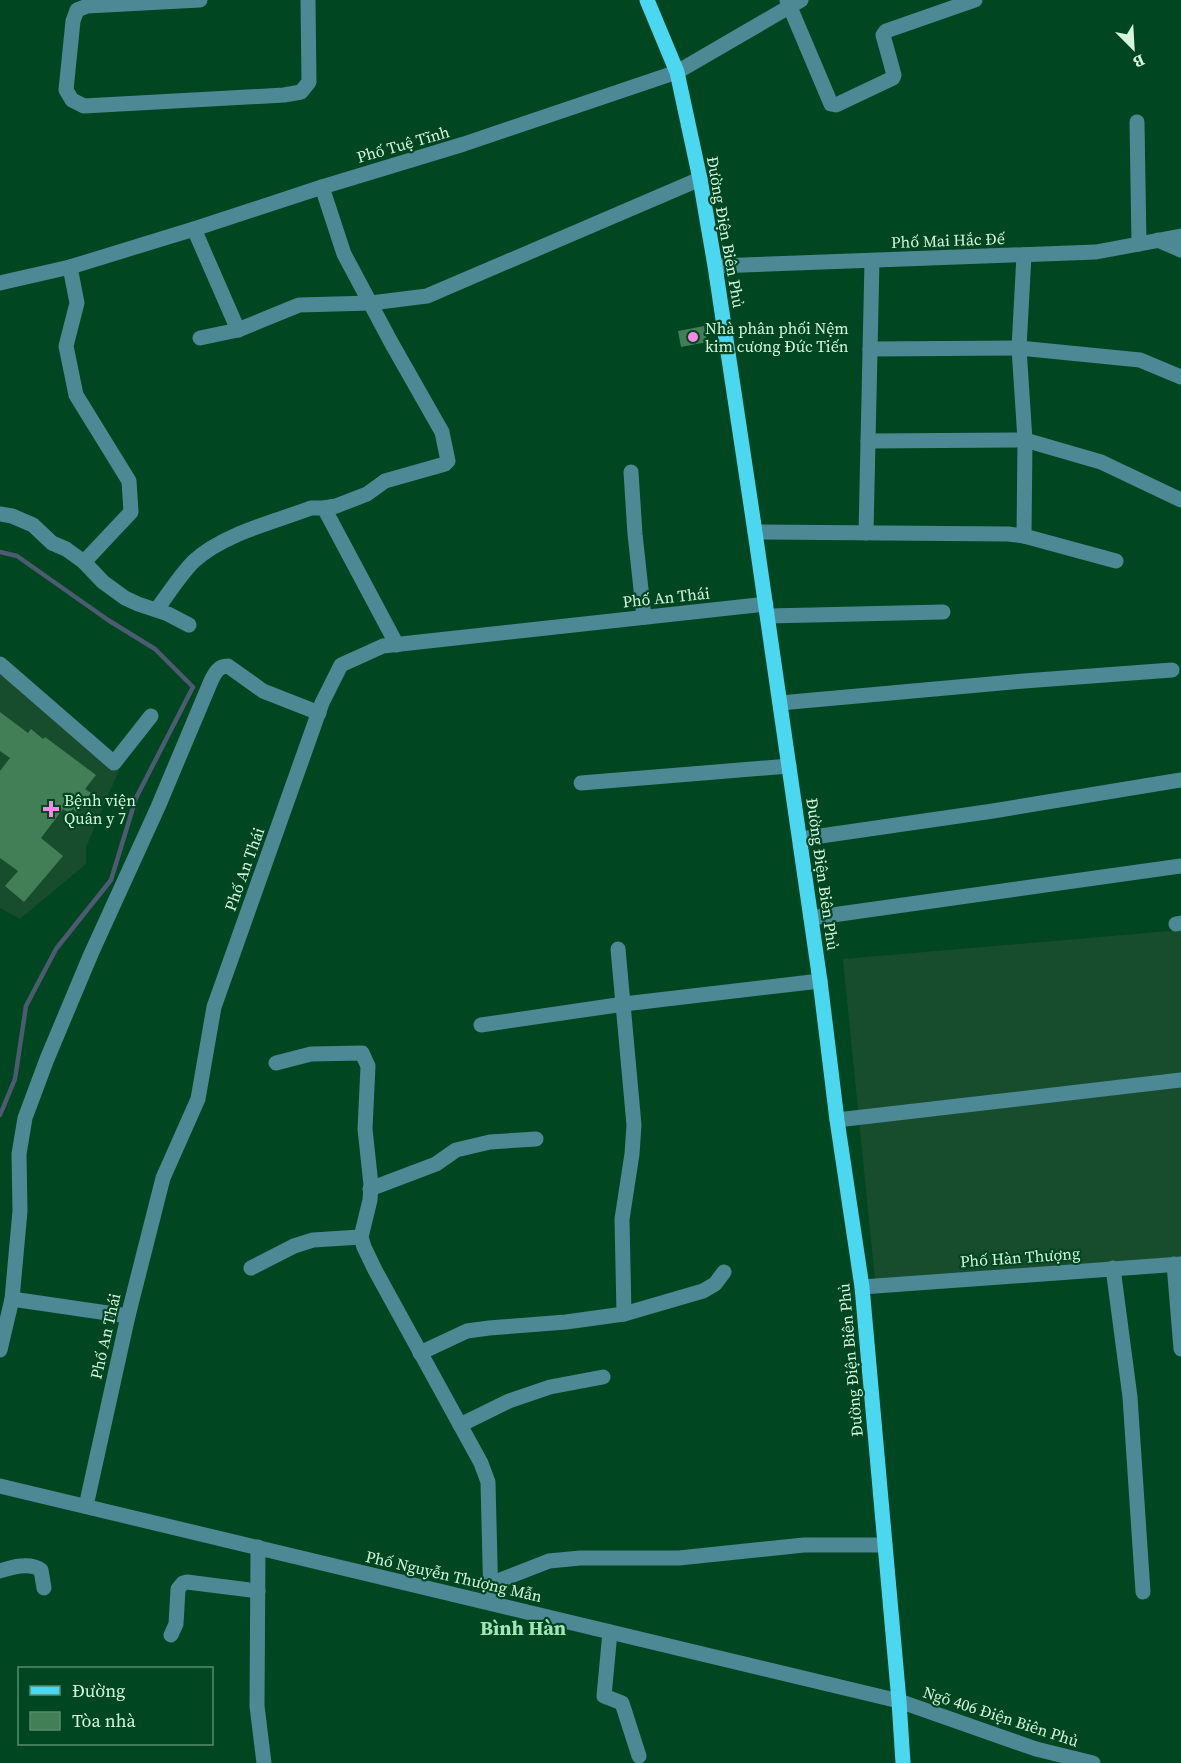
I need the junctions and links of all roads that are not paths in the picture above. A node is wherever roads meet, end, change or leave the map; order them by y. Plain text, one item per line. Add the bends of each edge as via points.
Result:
1 (200, 0) edge
2 (308, 0) edge
3 (647, 0) edge
4 (975, 0) edge
5 (793, 2) edge
6 (677, 72) junction
7 (1137, 122) dead end
8 (700, 179) junction
9 (322, 186) junction
10 (194, 229) junction
11 (1181, 236) edge
12 (1158, 240) junction
13 (1139, 244) junction
14 (1181, 250) edge
15 (1024, 255) junction
16 (872, 261) junction
17 (715, 266) junction
18 (70, 267) junction
19 (0, 283) edge
20 (371, 303) junction
21 (238, 330) junction
22 (200, 338) dead end
23 (1019, 348) junction
24 (870, 349) junction
25 (1181, 377) edge
26 (1025, 440) junction
27 (868, 441) junction
28 (631, 472) dead end
29 (1181, 499) edge
30 (324, 508) junction
31 (0, 514) edge
32 (755, 532) junction
33 (866, 533) junction
34 (1024, 536) junction
35 (1116, 561) dead end
36 (84, 562) junction
37 (157, 609) junction
38 (767, 610) junction
39 (943, 612) dead end
40 (644, 617) junction
41 (189, 626) dead end
42 (397, 645) junction
43 (0, 664) edge
44 (1172, 669) dead end
45 (780, 703) junction
46 (319, 713) junction
47 (151, 716) dead end
48 (789, 766) junction
49 (1181, 780) edge
50 (581, 783) dead end
51 (800, 839) junction
52 (1181, 866) edge
53 (811, 918) junction
54 (618, 949) dead end
55 (819, 981) junction
56 (624, 1004) junction
57 (481, 1025) dead end
58 (276, 1063) dead end
59 (1181, 1080) edge
60 (837, 1120) junction
61 (536, 1139) dead end
62 (370, 1189) junction
63 (361, 1237) junction
64 (1178, 1264) edge
65 (251, 1268) dead end
66 (1113, 1268) junction
67 (724, 1272) dead end
68 (862, 1287) junction
69 (12, 1299) junction
70 (624, 1314) junction
71 (128, 1317) junction
72 (1181, 1349) edge
73 (0, 1350) edge
74 (420, 1353) junction
75 (603, 1377) dead end
76 (460, 1425) junction
77 (0, 1486) edge
78 (86, 1506) junction
79 (885, 1545) junction
80 (258, 1548) junction
81 (0, 1571) edge
82 (490, 1584) junction
83 (44, 1588) dead end
84 (258, 1591) junction
85 (1143, 1592) dead end
86 (491, 1603) junction
87 (610, 1632) junction
88 (171, 1635) dead end
89 (899, 1701) junction
90 (639, 1756) dead end
91 (264, 1763) edge
92 (903, 1763) edge
93 (1093, 1763) edge

1 - 2 street via 87,6 76,10 66,90 72,100 84,106 301,92 309,82
3 - 6 main road, Đường Điện Biên Phủ
4 - 5 street via 886,31 883,35 894,78 836,105 831,104
5 - 6 street, Phố Tuệ Tĩnh
6 - 8 main road, Đường Điện Biên Phủ
6 - 9 street, Phố Tuệ Tĩnh via 464,144
7 - 13 street
8 - 17 main road, Đường Điện Biên Phủ
8 - 20 street via 427,296
9 - 10 street, Phố Tuệ Tĩnh
9 - 20 street via 344,254
10 - 18 street, Phố Tuệ Tĩnh
10 - 21 street
11 - 12 street, Phố Mai Hắc Đế
12 - 13 street, Phố Mai Hắc Đế
12 - 14 street
13 - 15 street, Phố Mai Hắc Đế via 1096,252
15 - 16 street, Phố Mai Hắc Đế
15 - 23 street
16 - 17 street, Phố Mai Hắc Đế
16 - 24 street
17 - 32 main road, Đường Điện Biên Phủ
18 - 19 street, Phố Tuệ Tĩnh
18 - 36 street via 76,303 66,346 76,395 129,482 131,512
20 - 21 street via 299,305
20 - 30 street via 442,432 448,461 385,481 367,494
21 - 22 street
23 - 24 street
23 - 25 street via 1140,360
23 - 26 street
24 - 27 street
26 - 27 street
26 - 29 street via 1101,462
26 - 34 street
27 - 33 street
28 - 40 street
30 - 37 street via 311,508 234,536 211,549 193,562
30 - 42 street
31 - 36 street via 33,525 52,543
32 - 33 street
32 - 38 main road, Đường Điện Biên Phủ
33 - 34 street
34 - 35 street
36 - 37 street via 124,598
37 - 41 street
38 - 39 street, Phố An Thái
38 - 40 street, Phố An Thái
38 - 45 main road, Đường Điện Biên Phủ
40 - 42 street, Phố An Thái
42 - 46 street, Phố An Thái via 383,646 341,665
43 - 47 street via 114,763
44 - 45 street
45 - 48 main road, Đường Điện Biên Phủ
46 - 69 street via 263,691 228,666 217,670 91,954 25,1118 19,1154 20,1211
46 - 71 street, Phố An Thái via 214,1007 198,1099 163,1178
48 - 50 street
48 - 51 main road, Đường Điện Biên Phủ
49 - 51 street
51 - 53 main road, Đường Điện Biên Phủ
52 - 53 street
53 - 55 main road, Đường Điện Biên Phủ
54 - 56 street
55 - 56 street
55 - 60 main road, Đường Điện Biên Phủ
56 - 57 street
56 - 70 street via 634,1125 621,1226
58 - 62 street via 311,1054 362,1053 368,1066 364,1129
59 - 60 street
60 - 68 main road, Đường Điện Biên Phủ
61 - 62 street via 456,1149 436,1164
62 - 63 street
63 - 65 street via 313,1240
63 - 74 street
64 - 66 street, Phố Hàn Thượng
64 - 72 street
66 - 68 street, Phố Hàn Thượng
66 - 85 street via 1130,1397
67 - 70 street via 715,1284 703,1290
68 - 79 main road, Đường Điện Biên Phủ
69 - 71 street
69 - 73 street
70 - 74 street via 467,1331
71 - 78 street, Phố An Thái
74 - 76 street
75 - 76 street via 550,1387 509,1401
76 - 82 street via 488,1482
77 - 78 street, Phố Nguyễn Thượng Mẫn
78 - 80 street, Phố Nguyễn Thượng Mẫn
79 - 82 street via 804,1545 679,1558 580,1558 549,1562
79 - 89 main road, Đường Điện Biên Phủ
80 - 84 street
80 - 86 street, Phố Nguyễn Thượng Mẫn
81 - 83 street via 37,1567
82 - 86 street
84 - 88 street via 183,1583 178,1588 176,1624
84 - 91 street via 257,1706
86 - 87 street, Phố Nguyễn Thượng Mẫn
87 - 89 street, Phố Nguyễn Thượng Mẫn
87 - 90 street via 604,1696 622,1703
89 - 92 main road, Đường Điện Biên Phủ
89 - 93 street, Ngõ 406 Điện Biên Phủ via 1036,1749

